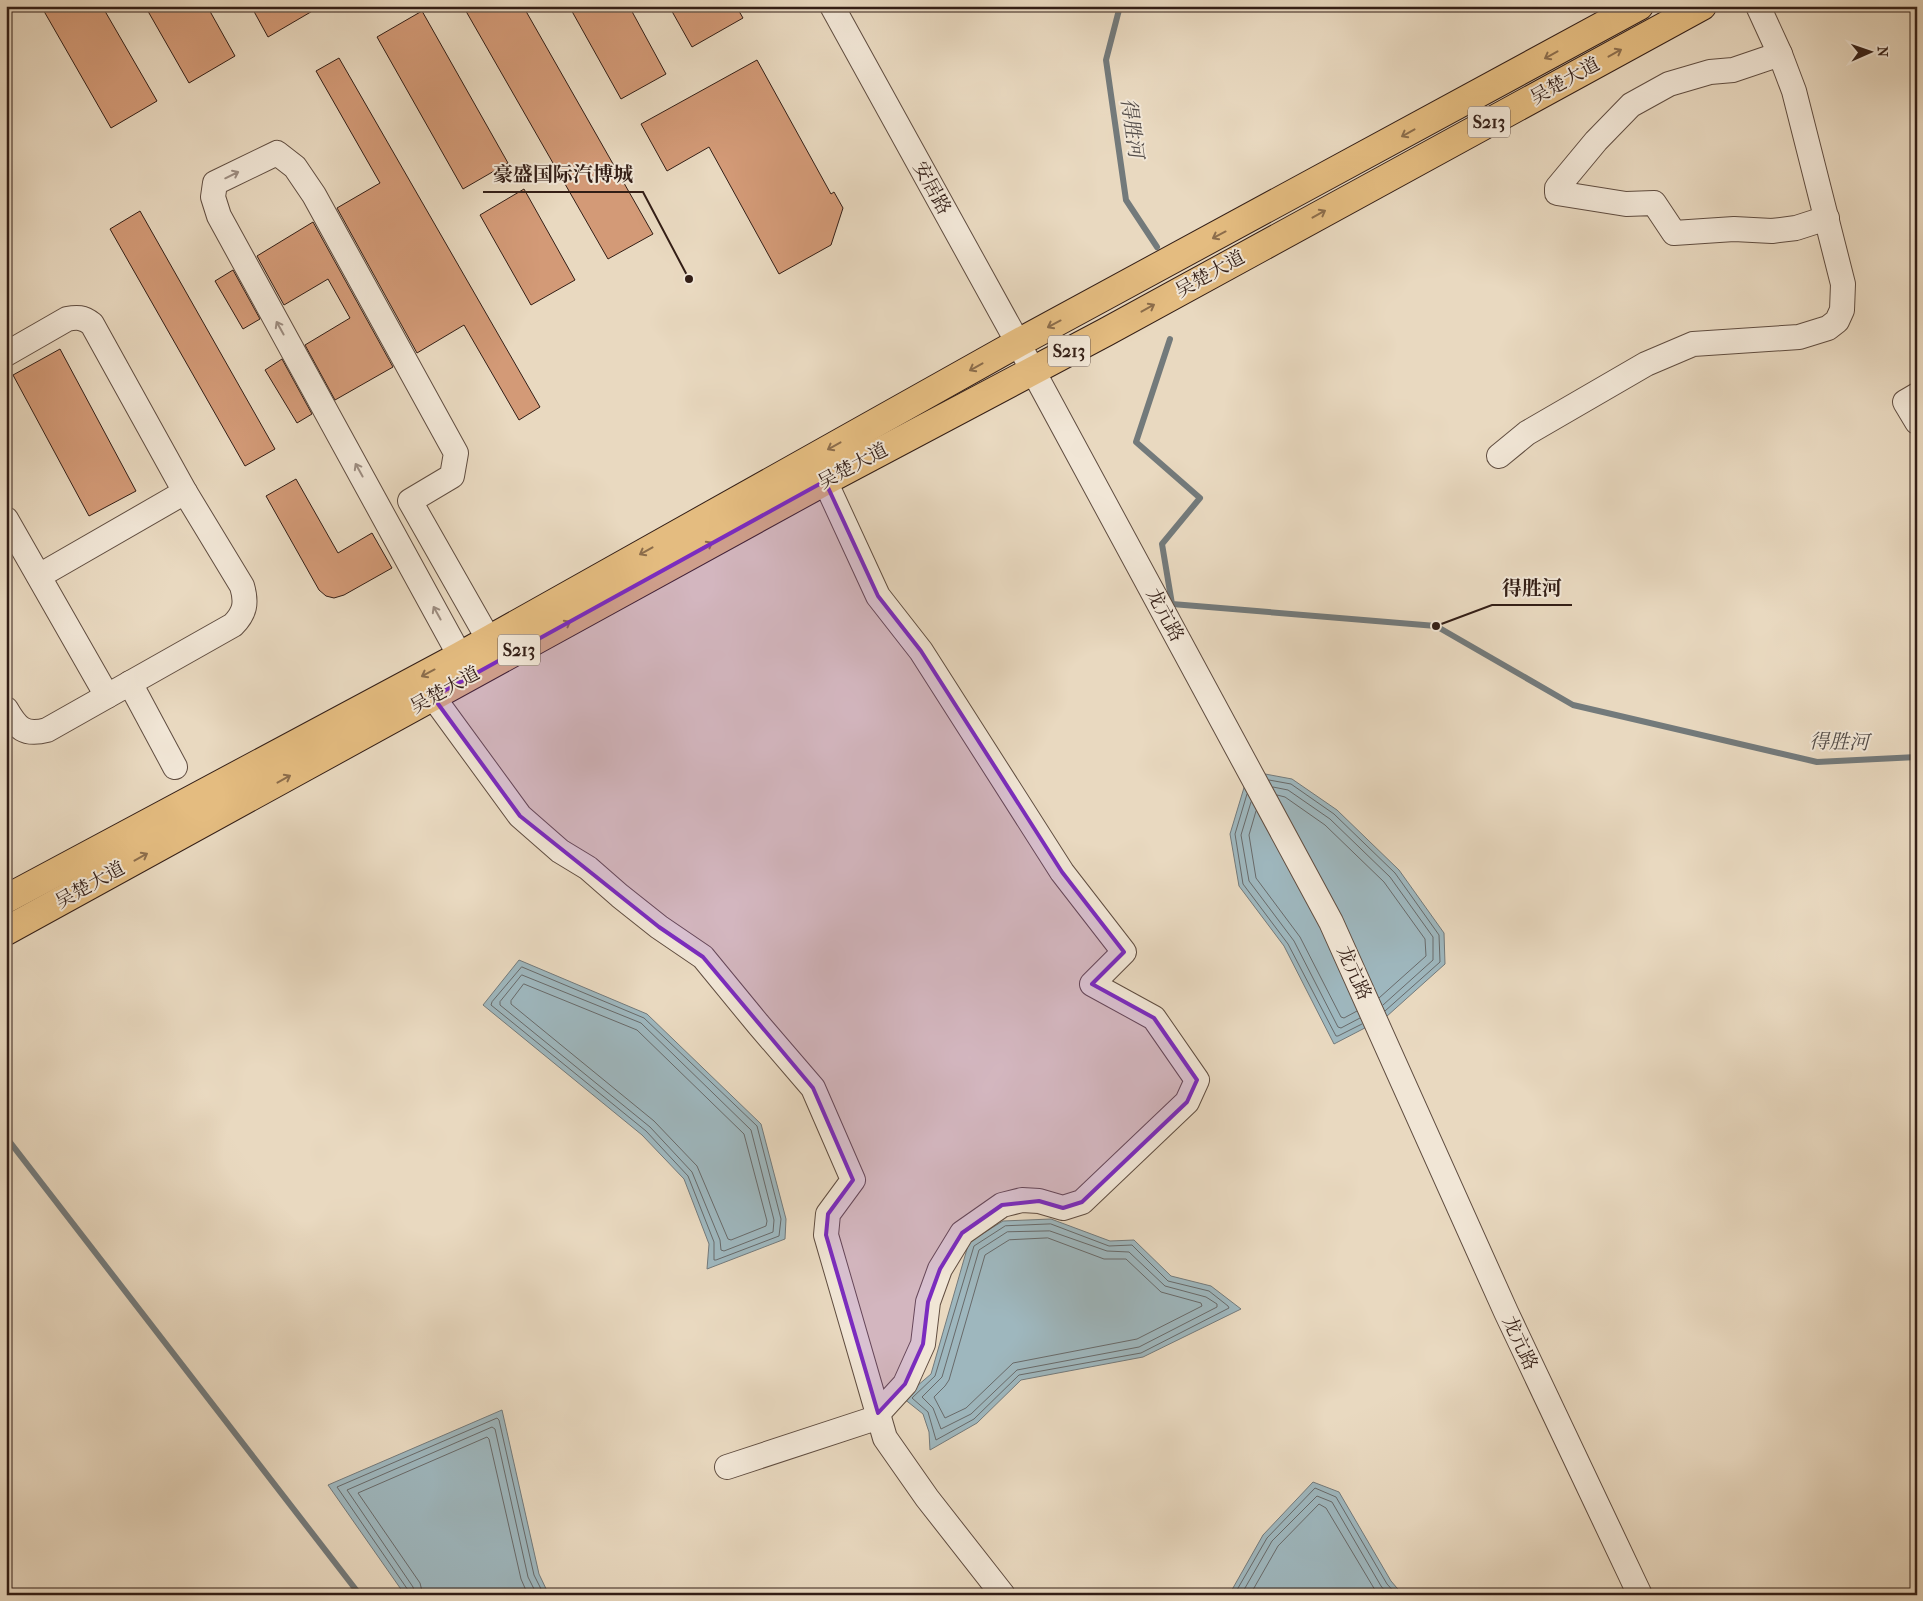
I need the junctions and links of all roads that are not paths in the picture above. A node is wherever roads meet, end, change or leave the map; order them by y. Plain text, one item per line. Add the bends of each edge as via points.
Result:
1 (832, 6) edge
2 (1640, 6) edge
3 (1702, 6) edge
4 (1758, 6) edge
5 (1780, 54) junction
6 (1827, 218) junction
7 (1018, 343) junction
8 (6, 354) edge
9 (1032, 370) junction
10 (1499, 456) dead end
11 (825, 481) junction
12 (185, 492) junction
13 (6, 519) edge
14 (39, 576) junction
15 (489, 640) junction
16 (460, 656) junction
17 (130, 683) junction
18 (107, 696) junction
19 (433, 697) junction
20 (6, 709) edge
21 (175, 767) dead end
22 (6, 899) edge
23 (6, 931) edge
24 (878, 1414) junction
25 (727, 1467) dead end
26 (1003, 1595) edge
27 (1640, 1595) edge

1 - 7 street, 安居路
2 -> 7 highway, 吴楚大道 / S213
9 -> 3 highway, 吴楚大道 / S213
4 - 5 street
5 - 6 street via 1794,91
5 - 6 street via 1733,70 1710,72 1669,84 1631,105 1557,188 1557,194 1626,204 1654,203 1674,233 1734,229 1772,231 1796,228
6 - 10 street via 1844,299 1837,321 1828,328 1800,337 1693,344 1620,379 1527,433
7 - 9 street, 安居路
7 -> 15 highway, 吴楚大道 / S213
8 - 12 street via 67,320 77,317 92,324
9 - 11 highway, 吴楚大道 / S213
9 - 27 street, 龙亢路 via 1331,922 1506,1312
19 -> 11 highway, 吴楚大道 / S213
11 - 24 street via 878,596 920,651 1062,872 1124,952 1092,984 1154,1018 1197,1080 1187,1102 1082,1202 1063,1208 1022,1200 1002,1205 962,1233 940,1269 928,1302 924,1344 905,1384
12 - 14 street
12 - 17 street via 242,586 244,611 233,625
13 - 14 street
14 - 18 street
15 - 16 highway, 吴楚大道 / S213
16 -> 15 street via 219,216 213,197 215,183 277,153 296,167 314,194 456,453 452,476 410,501
16 -> 22 highway, 吴楚大道 / S213
17 - 18 street
17 - 21 street
18 - 20 street via 39,732 22,730
23 -> 19 highway, 吴楚大道 / S213
19 - 24 street via 520,816 658,927 704,957 813,1088 852,1180 828,1214 826,1235
24 - 25 street via 873,1419
24 - 26 street via 885,1438

